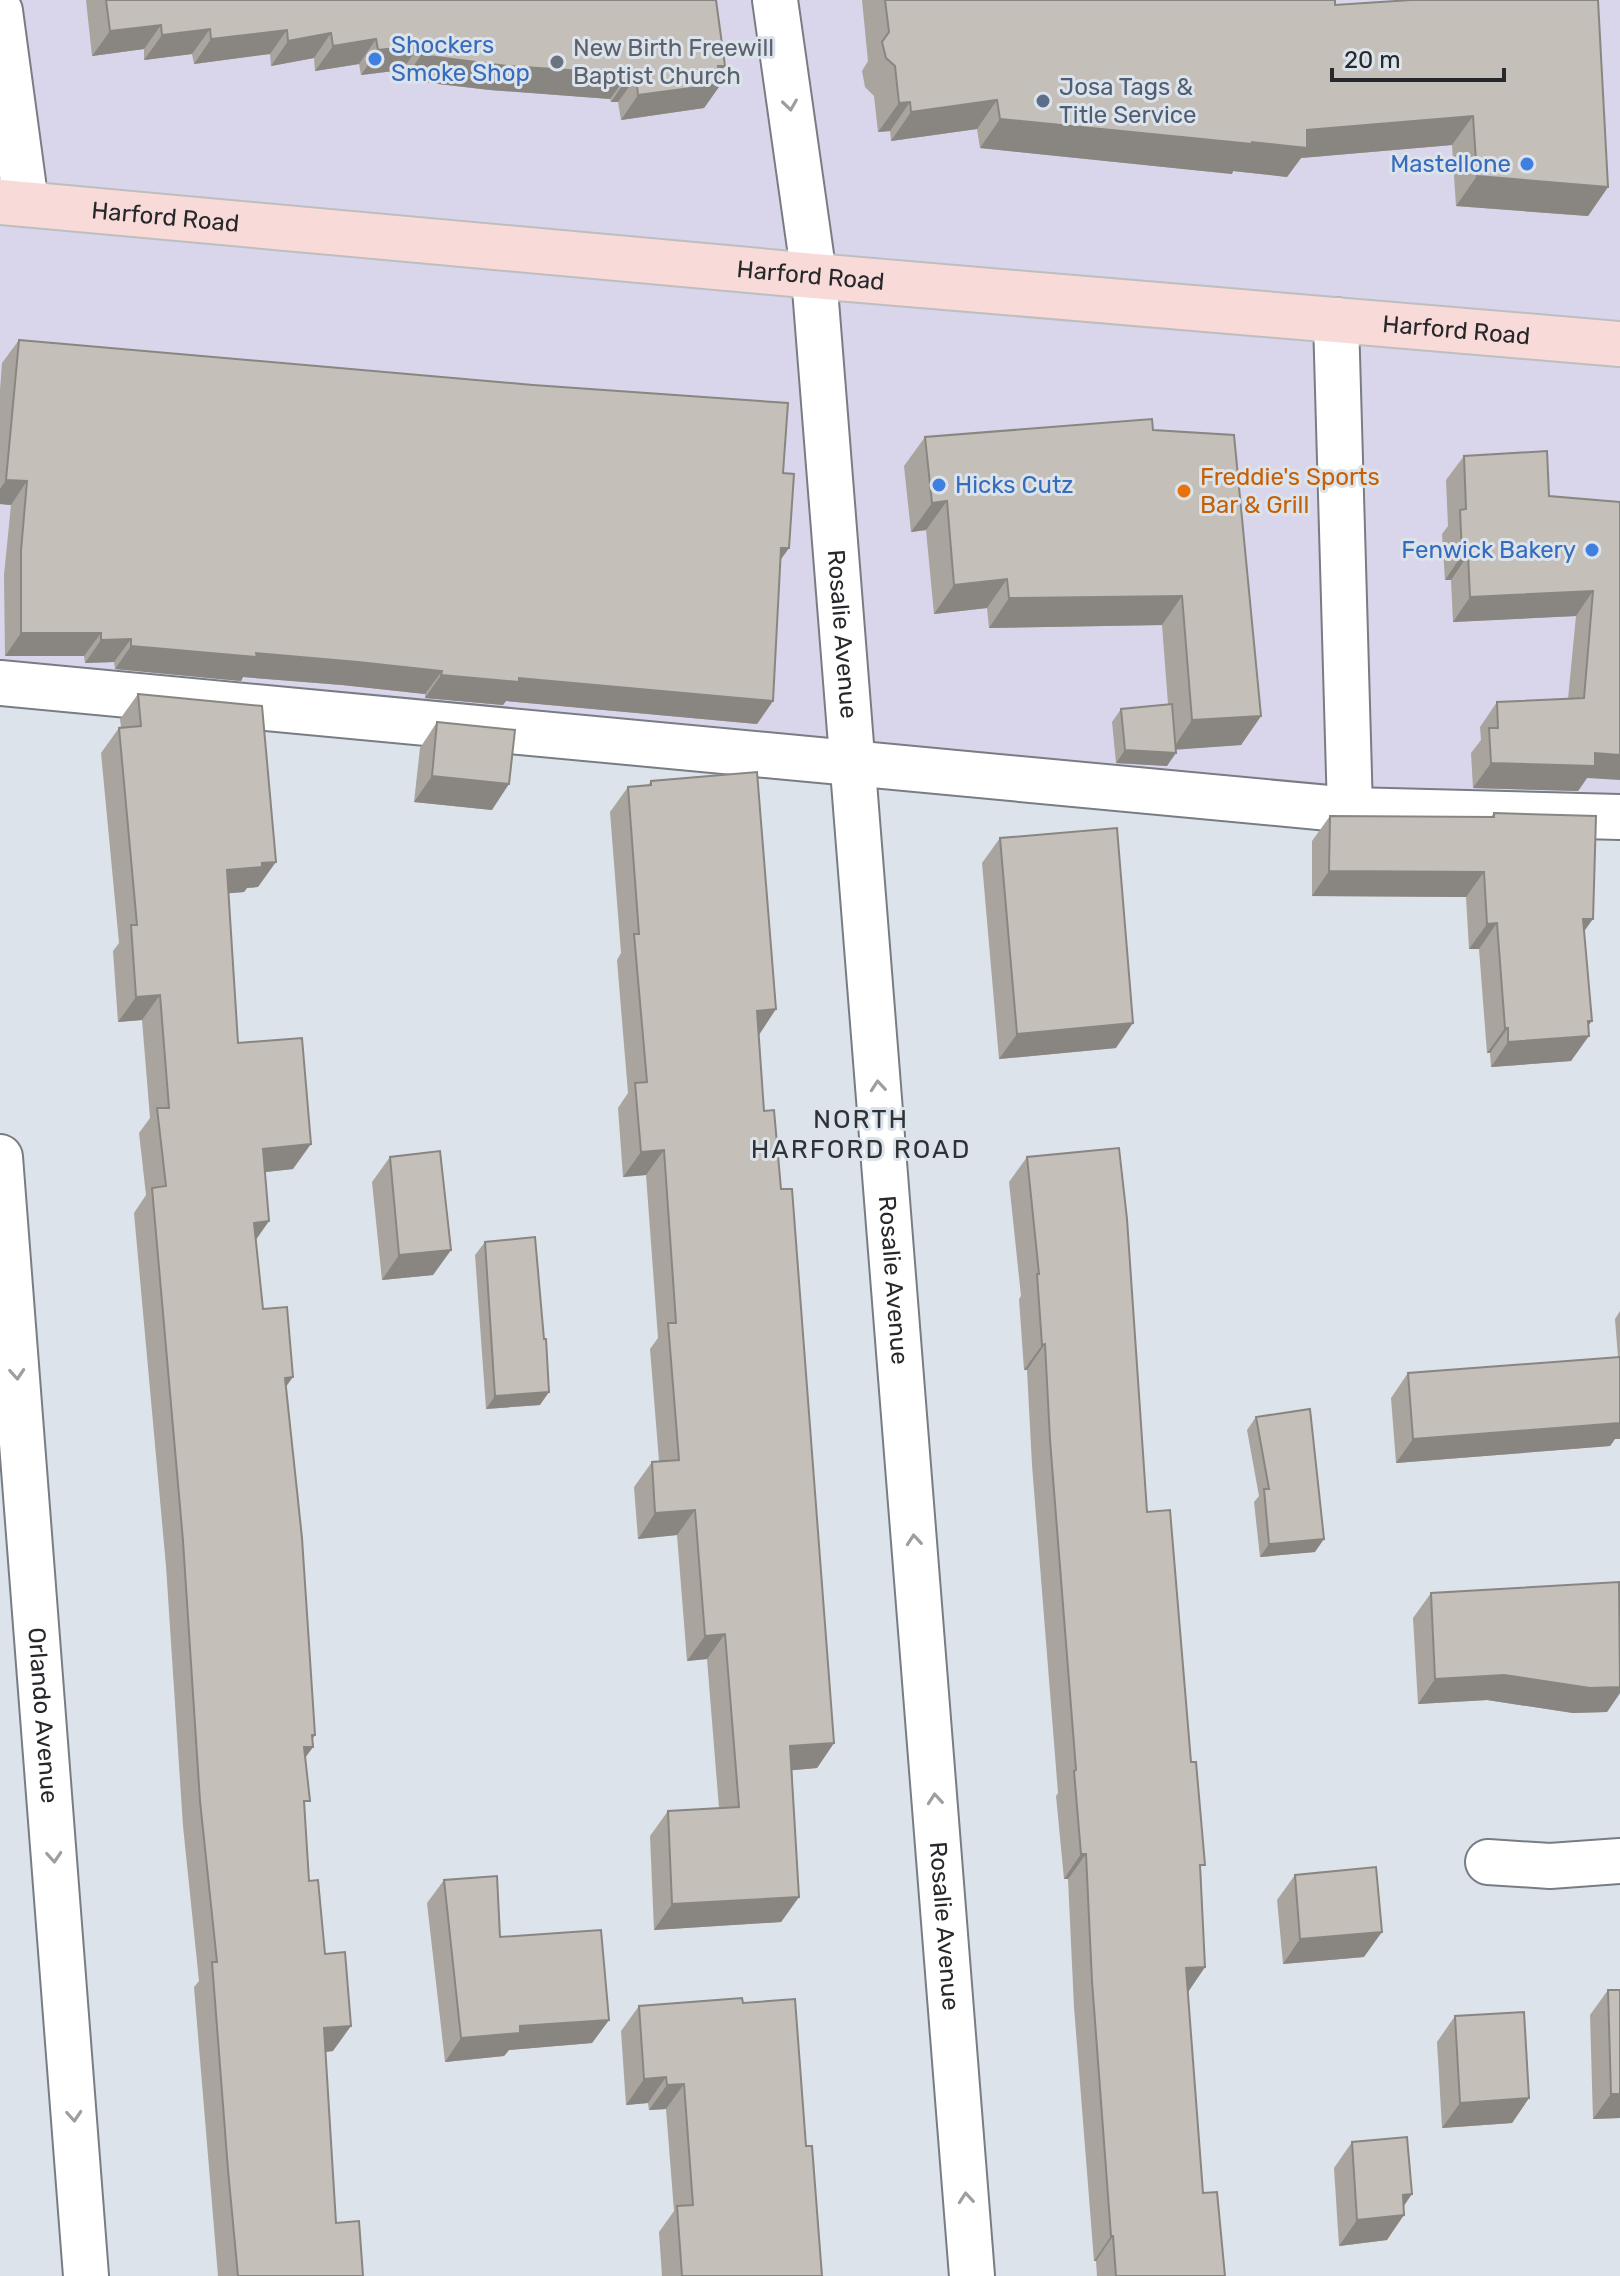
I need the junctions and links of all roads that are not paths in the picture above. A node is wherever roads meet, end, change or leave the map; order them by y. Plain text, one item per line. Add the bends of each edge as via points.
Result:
1 (775, 0) edge
2 (0, 11) edge
3 (13, 203) edge
4 (814, 276) junction
5 (1336, 320) junction
6 (1620, 344) edge
7 (0, 683) edge
8 (853, 762) junction
9 (1350, 810) junction
10 (1620, 817) edge
11 (0, 1157) edge
12 (1620, 1861) edge
13 (1488, 1862) dead end
14 (86, 2276) edge
15 (972, 2276) edge

1 -> 4 street, Rosalie Avenue
2 - 3 street
3 - 4 main road, Harford Road
4 - 5 main road, Harford Road
4 - 8 street, Rosalie Avenue
5 - 6 main road, Harford Road
5 - 9 street
7 - 8 street
8 - 9 street
15 -> 8 street, Rosalie Avenue
9 - 10 street
11 -> 14 street, Orlando Avenue
12 - 13 street via 1550,1866

